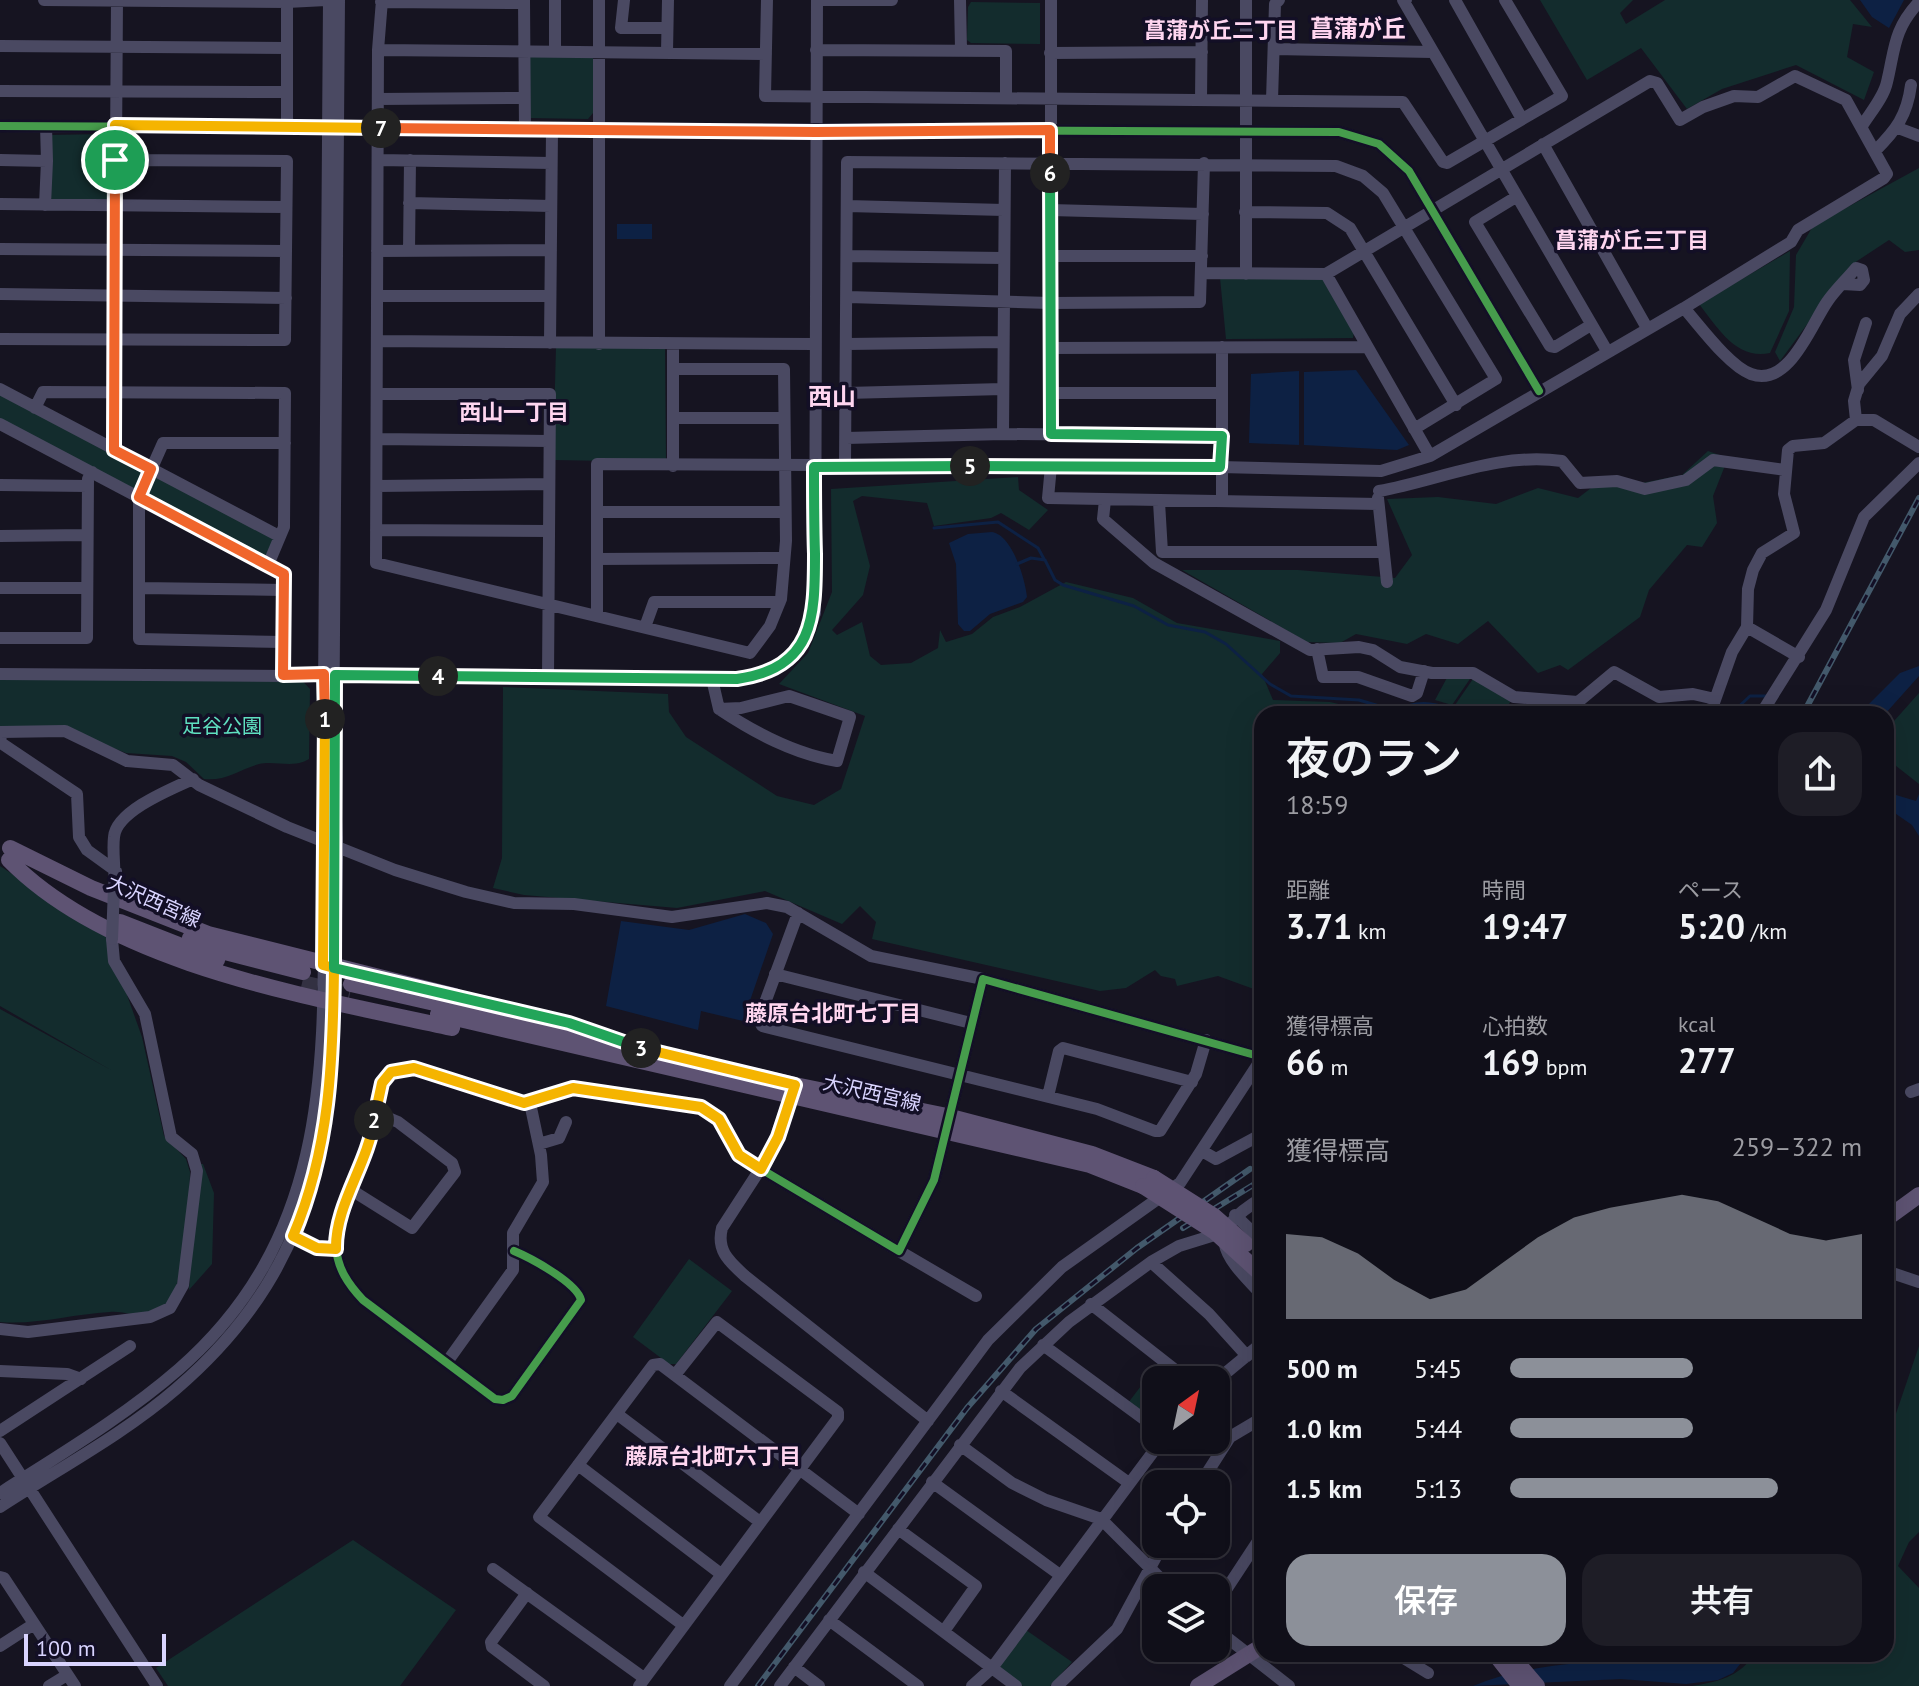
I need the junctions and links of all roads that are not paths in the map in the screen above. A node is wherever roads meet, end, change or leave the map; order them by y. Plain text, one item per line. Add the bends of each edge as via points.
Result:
1 (44, 0) edge
2 (117, 0) edge
3 (170, 0) edge
4 (328, 0) edge
5 (339, 0) edge
6 (555, 0) edge
7 (599, 0) edge
8 (624, 0) edge
9 (668, 0) edge
10 (767, 0) edge
11 (817, 0) edge
12 (892, 0) edge
13 (960, 0) edge
14 (1051, 0) edge
15 (1066, 0) edge
16 (1202, 0) edge
17 (1246, 0) edge
18 (1279, 0) edge
19 (1395, 0) edge
20 (1404, 0) edge
21 (1455, 0) edge
22 (1505, 0) edge
23 (382, 1) edge
24 (287, 2) edge
25 (524, 2) edge
26 (1919, 2) edge
27 (667, 28) junction
28 (0, 46) edge
29 (116, 47) junction
30 (287, 48) junction
31 (961, 49) junction
32 (1274, 49) junction
33 (378, 50) junction
34 (598, 50) junction
35 (816, 50) junction
36 (524, 51) junction
37 (555, 51) junction
38 (667, 52) junction
39 (1202, 52) junction
40 (1432, 52) junction
41 (1050, 53) junction
42 (766, 54) junction
43 (1911, 85) dead end
44 (0, 91) edge
45 (115, 92) junction
46 (287, 92) junction
47 (816, 96) junction
48 (524, 98) junction
49 (1006, 98) junction
50 (378, 99) junction
51 (1050, 99) junction
52 (1201, 100) junction
53 (1245, 100) junction
54 (1272, 100) junction
55 (1522, 119) junction
56 (115, 125) junction
57 (0, 126) edge
58 (46, 126) junction
59 (287, 126) junction
60 (1862, 126) junction
61 (332, 128) junction
62 (379, 128) junction
63 (1898, 128) junction
64 (525, 130) junction
65 (552, 130) junction
66 (598, 130) junction
67 (1050, 130) junction
68 (1245, 131) junction
69 (816, 132) junction
70 (1919, 136) edge
71 (1485, 141) junction
72 (1543, 144) junction
73 (1875, 151) junction
74 (0, 160) edge
75 (115, 160) junction
76 (379, 160) junction
77 (410, 160) junction
78 (47, 161) junction
79 (551, 163) junction
80 (1005, 163) junction
81 (1204, 163) junction
82 (1050, 164) junction
83 (1245, 164) junction
84 (1500, 169) junction
85 (1516, 197) junction
86 (409, 203) junction
87 (0, 204) edge
88 (45, 205) junction
89 (115, 205) junction
90 (551, 206) junction
91 (847, 206) junction
92 (286, 207) junction
93 (1432, 209) junction
94 (1004, 210) junction
95 (1050, 210) junction
96 (1245, 212) junction
97 (1203, 214) junction
98 (1404, 226) junction
99 (0, 249) edge
100 (115, 250) junction
101 (551, 250) junction
102 (1365, 250) junction
103 (285, 251) junction
104 (377, 251) junction
105 (409, 251) junction
106 (847, 256) junction
107 (1050, 256) junction
108 (1202, 256) junction
109 (1003, 258) junction
110 (1201, 273) junction
111 (1246, 274) junction
112 (1326, 274) junction
113 (1843, 284) dead end
114 (0, 294) edge
115 (115, 294) junction
116 (1919, 294) edge
117 (378, 296) junction
118 (550, 296) junction
119 (848, 297) junction
120 (286, 298) junction
121 (1003, 301) junction
122 (1050, 303) junction
123 (1684, 308) junction
124 (1866, 323) dead end
125 (1591, 325) junction
126 (1647, 328) junction
127 (0, 339) edge
128 (115, 339) junction
129 (378, 341) junction
130 (1003, 342) junction
131 (550, 343) junction
132 (599, 344) junction
133 (673, 344) junction
134 (815, 344) junction
135 (847, 344) junction
136 (1222, 347) junction
137 (1367, 347) junction
138 (1050, 348) junction
139 (1607, 351) junction
140 (674, 369) junction
141 (0, 389) edge
142 (1003, 389) junction
143 (1858, 390) junction
144 (114, 391) junction
145 (1539, 391) junction
146 (846, 393) junction
147 (1051, 393) junction
148 (1222, 393) junction
149 (378, 394) junction
150 (1456, 405) junction
151 (35, 408) junction
152 (674, 418) junction
153 (784, 418) junction
154 (1856, 420) junction
155 (0, 424) edge
156 (1414, 429) junction
157 (1003, 434) junction
158 (1051, 434) junction
159 (1222, 436) junction
160 (846, 438) junction
161 (377, 439) junction
162 (549, 441) junction
163 (285, 443) junction
164 (1919, 447) edge
165 (114, 450) junction
166 (1430, 456) junction
167 (1919, 463) edge
168 (673, 466) junction
169 (785, 466) junction
170 (845, 466) junction
171 (1051, 466) junction
172 (814, 467) junction
173 (1220, 467) junction
174 (151, 469) junction
175 (1785, 470) junction
176 (1381, 471) junction
177 (92, 472) junction
178 (549, 484) junction
179 (0, 485) edge
180 (88, 486) junction
181 (377, 486) junction
182 (139, 497) junction
183 (1378, 498) junction
184 (1105, 500) junction
185 (1222, 500) junction
186 (1159, 502) junction
187 (597, 512) junction
188 (785, 512) junction
189 (376, 530) junction
190 (549, 531) junction
191 (87, 535) junction
192 (0, 536) edge
193 (279, 536) junction
194 (1383, 552) junction
195 (784, 558) junction
196 (597, 559) junction
197 (268, 565) junction
198 (1387, 582) dead end
199 (0, 588) edge
200 (87, 588) junction
201 (139, 588) junction
202 (284, 590) junction
203 (780, 602) junction
204 (549, 604) junction
205 (597, 616) junction
206 (645, 627) junction
207 (1747, 627) junction
208 (0, 638) edge
209 (283, 642) junction
210 (1317, 649) junction
211 (1799, 657) junction
212 (1424, 671) junction
213 (0, 674) edge
214 (330, 674) junction
215 (283, 675) junction
216 (548, 678) junction
217 (712, 679) junction
218 (1715, 699) junction
219 (1713, 706) edge
220 (1766, 706) edge
221 (719, 709) junction
222 (0, 732) edge
223 (193, 779) junction
224 (5, 851) edge
225 (116, 871) junction
226 (798, 913) junction
227 (329, 966) junction
228 (775, 974) junction
229 (303, 978) tunnel mouth
230 (983, 979) junction
231 (328, 1001) junction
232 (971, 1023) junction
233 (1206, 1040) junction
234 (633, 1046) junction
235 (1254, 1055) edge
236 (678, 1070) junction
237 (1254, 1070) edge
238 (959, 1076) junction
239 (1192, 1082) junction
240 (793, 1090) junction
241 (1048, 1096) junction
242 (530, 1103) junction
243 (374, 1112) junction
244 (566, 1122) dead end
245 (946, 1123) junction
246 (1254, 1138) edge
247 (539, 1144) junction
248 (1202, 1151) junction
249 (761, 1169) junction
250 (1148, 1182) junction
251 (353, 1191) junction
252 (1919, 1195) edge
253 (1254, 1203) edge
254 (1894, 1213) edge
255 (1235, 1215) junction
256 (1225, 1233) junction
257 (1254, 1233) edge
258 (293, 1236) junction
259 (336, 1249) junction
260 (514, 1251) junction
261 (899, 1251) junction
262 (1254, 1253) edge
263 (1151, 1262) junction
264 (1254, 1268) edge
265 (1894, 1274) edge
266 (1919, 1282) edge
267 (1254, 1286) edge
268 (976, 1296) dead end
269 (1091, 1304) junction
270 (0, 1329) edge
271 (1043, 1345) junction
272 (130, 1346) dead end
273 (1254, 1350) edge
274 (1247, 1356) junction
275 (447, 1362) junction
276 (1170, 1366) edge
277 (1230, 1370) edge
278 (0, 1371) edge
279 (675, 1375) junction
280 (81, 1379) junction
281 (1001, 1391) junction
282 (617, 1414) junction
283 (1142, 1418) edge
284 (928, 1421) junction
285 (1254, 1423) edge
286 (0, 1431) edge
287 (0, 1443) edge
288 (960, 1445) junction
289 (1151, 1454) edge
290 (578, 1465) junction
291 (801, 1470) junction
292 (1209, 1470) edge
293 (932, 1482) junction
294 (27, 1483) junction
295 (1129, 1483) junction
296 (0, 1493) edge
297 (0, 1507) edge
298 (859, 1514) junction
299 (1101, 1519) junction
300 (760, 1522) junction
301 (898, 1529) junction
302 (1254, 1547) edge
303 (1153, 1558) edge
304 (1148, 1566) junction
305 (493, 1569) dead end
306 (864, 1572) junction
307 (721, 1574) junction
308 (1156, 1574) edge
309 (1060, 1575) junction
310 (0, 1577) edge
311 (1230, 1584) edge
312 (527, 1593) junction
313 (829, 1620) junction
314 (34, 1624) junction
315 (683, 1625) junction
316 (944, 1631) junction
317 (1230, 1636) edge
318 (0, 1646) edge
319 (1254, 1649) edge
320 (1254, 1651) edge
321 (1267, 1662) edge
322 (1410, 1662) edge
323 (1507, 1662) edge
324 (1511, 1662) edge
325 (794, 1667) junction
326 (992, 1668) junction
327 (1428, 1673) dead end
328 (67, 1675) junction
329 (641, 1682) edge
330 (49, 1686) edge
331 (75, 1686) edge
332 (157, 1686) edge
333 (544, 1686) edge
334 (730, 1686) edge
335 (780, 1686) edge
336 (819, 1686) edge
337 (918, 1686) edge
338 (972, 1686) edge
339 (1016, 1686) edge
340 (1057, 1686) edge
341 (1198, 1686) edge
342 (1288, 1686) edge
343 (1520, 1686) edge
344 (1537, 1686) edge

1 - 2 street
2 - 3 street
2 - 29 street
3 - 24 street
4 - 24 street
4 - 61 street
5 - 61 street
6 - 37 street
7 - 34 street
8 - 27 street via 621,28
9 - 27 street
10 - 42 street
11 - 12 street
11 - 35 street
13 - 31 street
14 - 15 street
14 - 41 street
16 - 39 street
17 - 53 street
18 - 32 street
19 - 20 street
20 - 40 street
21 - 55 street
22 - 55 street via 1562,96
23 - 25 street
23 - 33 street
24 - 30 street
25 - 36 street
26 - 60 street via 1907,15 1890,54 1887,84
27 - 38 street
28 - 29 street
29 - 30 street
29 - 45 street
30 - 46 street
31 - 35 street
31 - 49 street via 1006,51
32 - 40 street
32 - 54 street
33 - 36 street
33 - 50 street
34 - 37 street
34 - 38 street
34 - 66 street
35 - 47 street
36 - 37 street
36 - 48 street
38 - 42 street
39 - 41 street
39 - 52 street
40 - 71 street
41 - 51 street
42 - 47 street via 765,96
43 - 63 street via 1908,110
44 - 45 street
45 - 46 street
45 - 56 street
46 - 59 street
47 - 49 street
47 - 69 street
48 - 50 street
48 - 64 street
49 - 51 street
50 - 62 street
51 - 52 street
51 - 67 street
52 - 53 street
53 - 54 street
53 - 68 street
54 - 71 street via 1403,102 1447,163
55 - 71 street
56 - 58 street
56 - 59 street
56 - 75 street
57 - 58 street
58 - 78 street
59 - 61 street
60 - 72 street via 1846,100 1800,77 1758,97 1734,96 1680,120 1657,83 1650,81
60 - 73 street
61 - 62 street
61 - 214 street
62 - 64 street
62 - 76 street
63 - 70 street
63 - 73 street
64 - 65 street
65 - 66 street
65 - 79 street
66 - 69 street
66 - 132 street
67 - 68 street
67 - 69 street
67 - 82 street
68 - 83 street
68 - 93 street via 1360,136 1394,155
69 - 134 street
71 - 84 street
72 - 84 street
72 - 126 street
73 - 123 street via 1887,174 1884,178
74 - 78 street
75 - 89 street
75 - 92 street via 287,161
76 - 77 street
76 - 104 street
77 - 79 street
77 - 86 street
78 - 88 street
79 - 90 street
80 - 82 street
80 - 91 street via 847,162
80 - 94 street
81 - 82 street
81 - 83 street
81 - 97 street
82 - 95 street
83 - 96 street
83 - 98 street via 1336,166 1363,176 1383,193
84 - 85 street
84 - 93 street
85 - 125 street
85 - 125 street via 1475,222 1550,346
86 - 90 street
86 - 105 street
87 - 88 street
88 - 89 street
89 - 92 street
89 - 100 street
90 - 101 street
91 - 94 street
91 - 106 street
92 - 103 street
93 - 98 street
93 - 145 street
94 - 109 street
95 - 97 street
95 - 107 street
96 - 102 street via 1327,213 1350,228
96 - 111 street
97 - 108 street
98 - 102 street
98 - 150 street via 1496,379
99 - 100 street
100 - 103 street
100 - 115 street
101 - 105 street
101 - 118 street
102 - 112 street
102 - 150 street
103 - 120 street
104 - 105 street
104 - 117 street
106 - 109 street
106 - 119 street
107 - 108 street
107 - 122 street
108 - 110 street
109 - 121 street
110 - 111 street
110 - 122 street via 1200,302
111 - 112 street
112 - 137 street
113 - 123 street via 1784,367 1763,375 1739,367
114 - 115 street
115 - 120 street
115 - 128 street
116 - 143 street via 1900,314 1882,356
117 - 118 street
117 - 129 street
118 - 131 street
119 - 121 street
119 - 135 street
120 - 128 street via 285,340
121 - 122 street
121 - 130 street
122 - 138 street
123 - 126 street
124 - 143 street via 1854,360
125 - 139 street
126 - 139 street
127 - 128 street
128 - 144 street
129 - 131 street
129 - 149 street
130 - 135 street
130 - 142 street
131 - 132 street
132 - 133 street
133 - 134 street
133 - 140 street
134 - 172 street
135 - 146 street
136 - 137 street
136 - 138 street
136 - 148 street
137 - 156 street
138 - 147 street
139 - 145 street
140 - 152 street
140 - 153 street via 784,369
141 - 151 street
142 - 146 street
142 - 157 street
143 - 154 street
144 - 151 street via 43,392
144 - 163 street via 285,393
144 - 165 street
145 - 166 street
146 - 160 street
147 - 148 street
147 - 158 street
148 - 159 street
149 - 161 street
149 - 162 street via 550,394
150 - 156 street
151 - 165 street
152 - 153 street
152 - 168 street
153 - 169 street
154 - 164 street via 1874,420
154 - 175 street via 1824,443 1793,446 1785,456
155 - 177 street
156 - 166 street
157 - 158 street
157 - 160 street
158 - 159 street
159 - 173 street
160 - 170 street
161 - 162 street
161 - 181 street
162 - 178 street
163 - 174 street via 163,443
163 - 193 street via 284,527
165 - 174 street
166 - 176 street
167 - 211 street via 1864,517 1832,598
168 - 169 street
168 - 187 street via 597,464
169 - 172 street
169 - 188 street
170 - 171 street
170 - 172 street
171 - 173 street
171 - 184 street via 1048,498
172 - 217 street via 815,613 805,639 764,675
173 - 176 street
173 - 185 street
174 - 182 street
174 - 193 street
175 - 183 street via 1713,460 1686,480 1645,489 1617,481 1580,483 1562,461 1524,459 1486,463
175 - 207 street via 1784,494 1794,533 1762,553 1753,570
176 - 183 street
177 - 180 street
177 - 182 street
178 - 181 street
178 - 190 street
179 - 180 street
180 - 191 street
181 - 189 street
182 - 197 street
182 - 201 street
183 - 185 street
183 - 194 street
184 - 186 street
184 - 210 street via 1103,519 1154,563 1300,645
185 - 186 street
186 - 194 street via 1162,552
187 - 188 street
187 - 196 street
188 - 195 street
189 - 190 street
189 - 204 street via 376,563
190 - 204 street
191 - 192 street
191 - 200 street
193 - 197 street
194 - 198 street
195 - 196 street
195 - 203 street
196 - 205 street
197 - 202 street via 284,574
199 - 200 street
200 - 208 street via 87,638
201 - 202 street
201 - 209 street via 139,639
202 - 209 street
203 - 206 street via 654,602
203 - 206 street via 750,653
204 - 205 street
204 - 216 street
205 - 206 street
207 - 211 street
207 - 218 street
209 - 215 street
210 - 212 street via 1359,647 1400,667
210 - 212 street via 1323,677 1358,677 1412,696
211 - 220 street
212 - 218 street via 1473,673 1514,697 1578,702 1614,672 1659,697 1693,694
213 - 215 street
214 - 215 street
214 - 216 street
214 - 227 street, bridge via 323,833
214 - 227 street, bridge via 337,859
216 - 217 street
217 - 221 street
218 - 219 street
221 - 221 street via 783,746 837,761 850,717 789,696
222 - 223 street via 65,731 127,761 173,765
222 - 225 street via 1,743 77,794 79,837 87,850
223 - 225 street via 157,795 118,824 113,838
223 - 226 street via 343,850 478,895 672,917 756,902
224 - 227 main road via 208,934
224 - 229 main road, 大沢西宮線 via 159,925
224 - 231 main road via 30,882 142,944
225 - 270 street, bridge via 114,961 145,1014 171,1137 192,1154 197,1171 183,1285 170,1308 150,1317 28,1332
226 - 228 street
226 - 230 street via 871,956
227 - 231 street
227 - 234 main road via 569,1023
228 - 232 street
228 - 238 street via 759,1019 762,1026
230 - 232 street
230 - 233 street
231 - 236 main road via 612,1063
231 - 258 street via 327,1124 312,1188
231 - 294 street via 308,1159 290,1212 258,1276 181,1367
232 - 238 street
233 - 235 street
233 - 239 street
234 - 236 main road, 大沢西宮線 via 351,989
234 - 240 main road, 大沢西宮線
236 - 240 main road, 大沢西宮線
237 - 248 street
238 - 241 street
238 - 245 street
239 - 241 street via 1160,1131
239 - 241 street via 1063,1048
240 - 245 main road, 大沢西宮線
240 - 249 street
242 - 243 street via 405,1068 391,1072 382,1083
242 - 247 street
242 - 249 street via 573,1088 701,1107 719,1119 739,1155
243 - 251 street
243 - 251 street via 398,1122 452,1163 455,1172 412,1228
244 - 247 street via 559,1138
245 - 250 main road, 大沢西宮線 via 1092,1154
245 - 261 street via 934,1180
246 - 248 street via 1216,1159
247 - 260 street via 543,1182 513,1233
248 - 284 street via 1168,1194 1037,1288 988,1340
249 - 261 street
249 - 284 street via 722,1228 725,1256
250 - 262 main road, 大沢西宮線, bridge via 1214,1216
250 - 264 main road, 大沢西宮線, bridge
251 - 259 street via 339,1224
252 - 254 main road
253 - 255 street
255 - 256 street
255 - 257 street
256 - 263 street via 1206,1235
256 - 267 street via 1226,1256
258 - 259 street via 317,1248
258 - 294 street via 245,1317 201,1366 152,1407
259 - 275 street via 342,1273 363,1300
260 - 275 street via 513,1270
260 - 275 street via 578,1292 580,1305 507,1399 495,1399
261 - 268 street
263 - 269 street
263 - 274 street
265 - 266 street
269 - 271 street
269 - 276 street
271 - 281 street
271 - 283 street
272 - 280 street
273 - 274 street
274 - 277 street
278 - 280 street
279 - 282 street via 653,1365
279 - 291 street
279 - 291 street via 717,1322 838,1412
280 - 286 street
281 - 288 street
281 - 295 street
282 - 290 street
282 - 300 street
284 - 298 street
285 - 292 street via 1230,1437
287 - 294 street
288 - 293 street
288 - 299 street via 1012,1483
289 - 295 street
290 - 307 street
290 - 315 street via 539,1517
291 - 298 street
291 - 300 street
293 - 301 street
293 - 309 street
294 - 296 street
294 - 297 street
294 - 332 street
295 - 299 street
298 - 334 street
299 - 304 street
299 - 309 street
300 - 307 street
301 - 306 street
301 - 316 street via 976,1586
302 - 311 street
303 - 304 street
304 - 308 street
304 - 340 street via 1117,1629
305 - 312 street
306 - 313 street
306 - 316 street
307 - 315 street
309 - 326 street
310 - 314 street
312 - 329 street
312 - 333 street via 491,1642
313 - 325 street
313 - 337 street
314 - 318 street
314 - 328 street
315 - 329 street
316 - 326 street
317 - 319 street
320 - 341 main road
321 - 342 street
322 - 327 street
323 - 343 main road
324 - 344 main road
325 - 335 street
325 - 336 street
326 - 338 street
326 - 339 street
328 - 330 street
328 - 331 street

